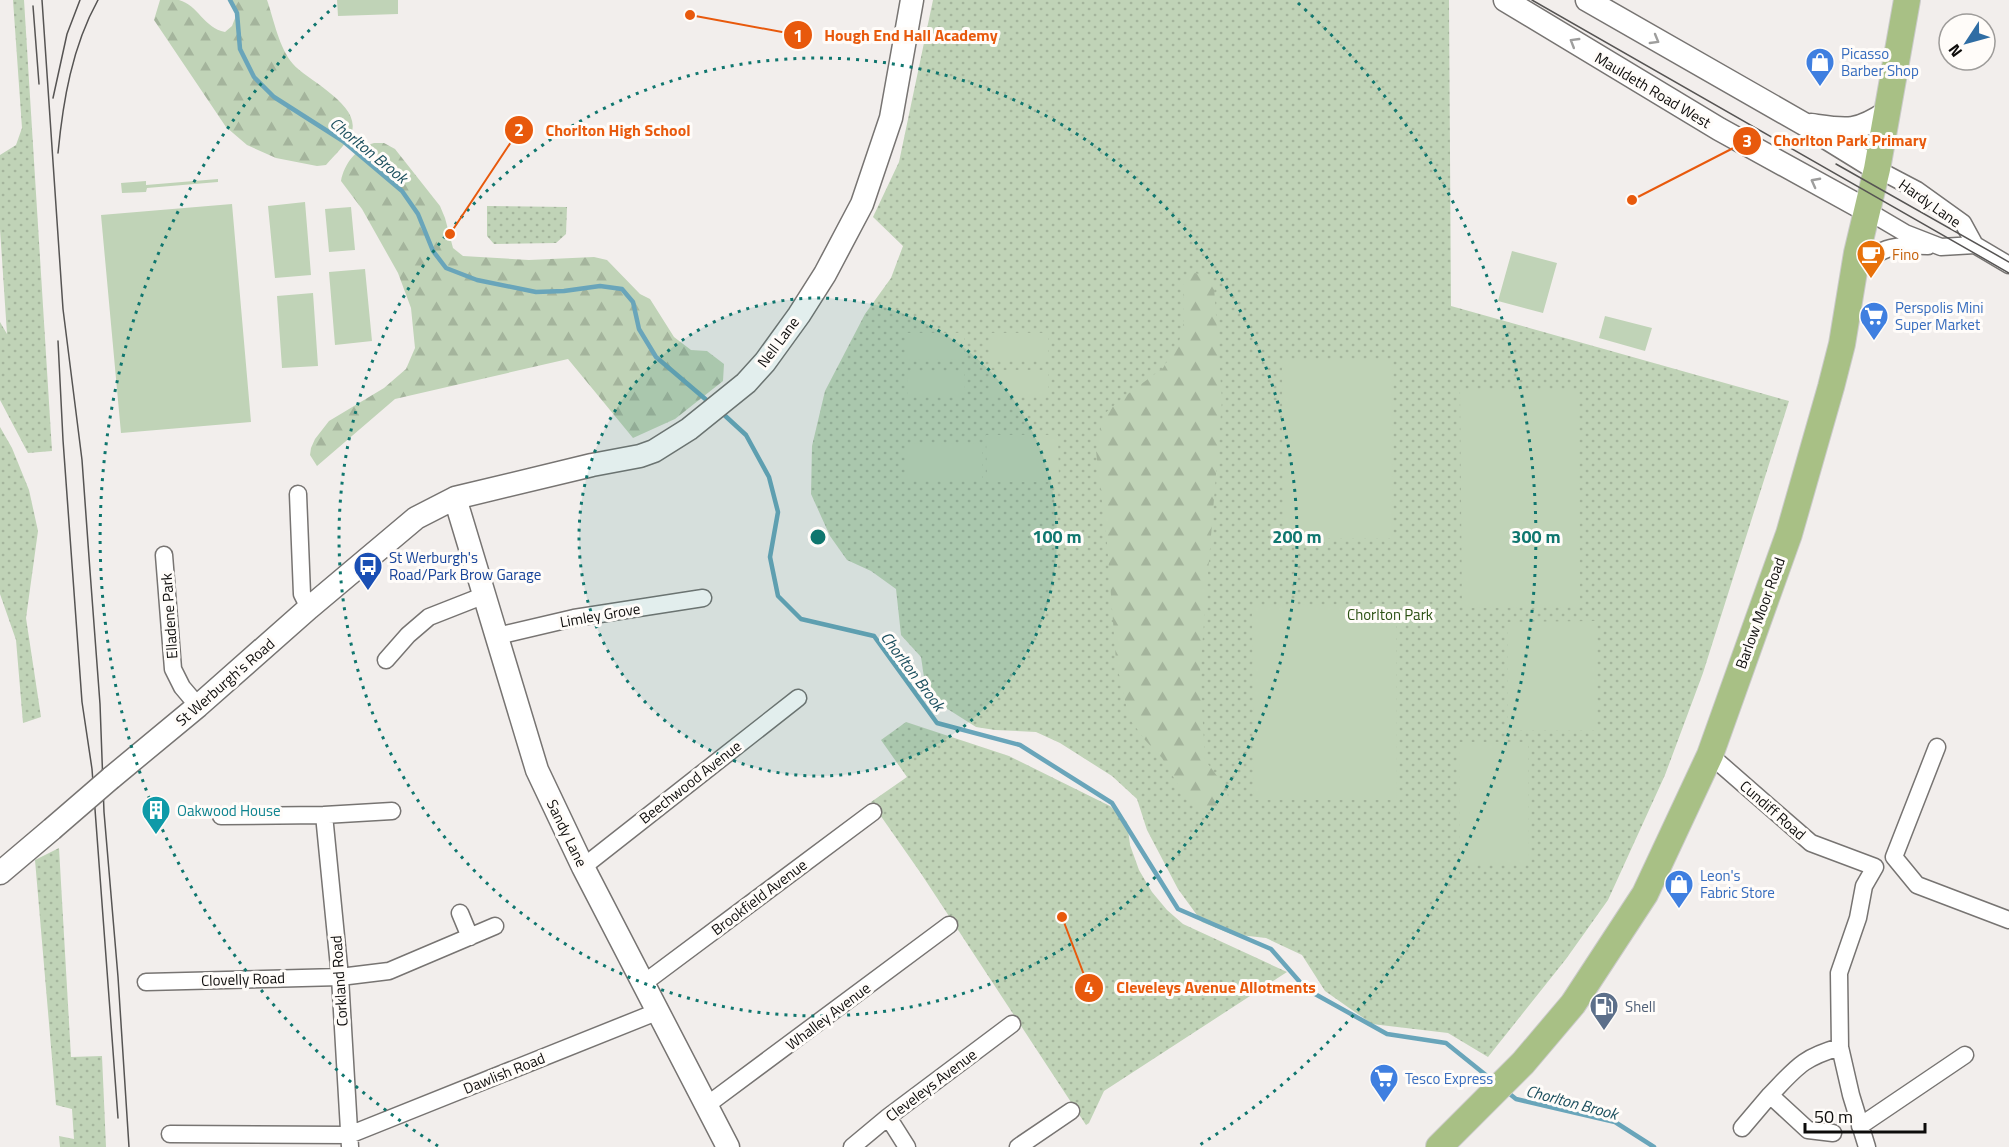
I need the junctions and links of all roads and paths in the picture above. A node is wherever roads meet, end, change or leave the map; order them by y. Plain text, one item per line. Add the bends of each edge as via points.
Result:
1 (912, 0) edge
2 (1505, 0) edge
3 (1587, 0) edge
4 (1907, 0) edge
5 (1887, 112) junction
6 (1804, 124) junction
7 (1877, 169) junction
8 (1866, 210) junction
9 (1975, 245) junction
10 (1941, 247) junction
11 (2009, 265) edge
12 (1853, 274) junction
13 (298, 494) dead end
14 (454, 498) junction
15 (164, 555) dead end
16 (485, 595) junction
17 (703, 598) dead end
18 (309, 608) junction
19 (497, 636) junction
20 (386, 660) dead end
21 (798, 698) dead end
22 (198, 706) junction
23 (1937, 747) dead end
24 (1710, 755) junction
25 (392, 811) dead end
26 (873, 812) dead end
27 (324, 815) junction
28 (221, 816) dead end
29 (583, 867) junction
30 (0, 873) edge
31 (460, 913) dead end
32 (2009, 920) edge
33 (949, 925) dead end
34 (495, 926) dead end
35 (470, 937) junction
36 (340, 977) junction
37 (146, 982) dead end
38 (644, 983) junction
39 (658, 1011) junction
40 (1012, 1024) dead end
41 (1840, 1047) junction
42 (1965, 1055) dead end
43 (1770, 1095) junction
44 (707, 1105) junction
45 (1071, 1111) dead end
46 (888, 1117) junction
47 (1860, 1126) junction
48 (1742, 1128) dead end
49 (1833, 1133) dead end
50 (170, 1134) dead end
51 (349, 1141) edge
52 (728, 1147) edge
53 (852, 1147) edge
54 (907, 1147) edge
55 (1018, 1147) edge
56 (1439, 1147) edge
57 (1867, 1147) edge

1 - 14 street, Nell Lane via 891,118 862,204 825,274 765,362 718,407 654,451
8 -> 2 street, Mauldeth Road West via 1719,129
3 -> 6 street
4 - 5 main road, Barlow Moor Road
5 - 6 street via 1851,129
5 - 7 main road, Barlow Moor Road
6 - 7 street
7 - 8 main road, Barlow Moor Road
7 - 9 street, Hardy Lane via 1917,190 1963,222
8 - 10 street, Hardy Lane via 1905,233
8 - 12 main road, Barlow Moor Road
9 - 10 street, Hardy Lane
9 - 11 street, Hardy Lane
10 - 12 street via 1894,246 1875,255
12 - 24 main road, Barlow Moor Road via 1842,344 1789,534
13 - 18 street via 302,594
14 - 16 street, Sandy Lane
14 - 18 street, St Werburgh's Road via 416,518
15 - 22 street, Elladene Park via 173,669
16 - 19 street, Sandy Lane
16 - 20 street via 429,617
17 - 19 street, Limley Grove via 574,618
18 - 22 street, St Werburgh's Road
19 - 29 street, Sandy Lane via 537,770
21 - 29 street, Beechwood Avenue
22 - 30 street, St Werburgh's Road, bridge
23 - 32 street via 1894,858 1917,885
24 - 41 street, Cundiff Road via 1811,843 1875,867 1864,886 1858,918 1839,973
24 - 56 main road, Barlow Moor Road via 1646,894 1573,1004 1517,1069
25 - 27 street
26 - 38 street, Brookfield Avenue
27 - 28 street
27 - 36 street, Corkland Road
29 - 38 street, Sandy Lane
31 - 35 street
33 - 44 street, Whalley Avenue
34 - 35 street, Clovelly Road
35 - 36 street, Clovelly Road via 389,971
36 - 37 street, Clovelly Road
36 - 51 street, Corkland Road
38 - 39 street, Sandy Lane
39 - 44 street, Sandy Lane
39 - 51 street, Dawlish Road
40 - 46 street, Cleveleys Avenue
41 - 43 street via 1817,1053 1801,1063
41 - 47 street
42 - 47 street
43 - 48 street
43 - 49 street via 1808,1130
44 - 52 street, Sandy Lane
45 - 55 street
46 - 53 street, Cleveleys Avenue
46 - 54 street
47 - 57 street
50 - 51 street

